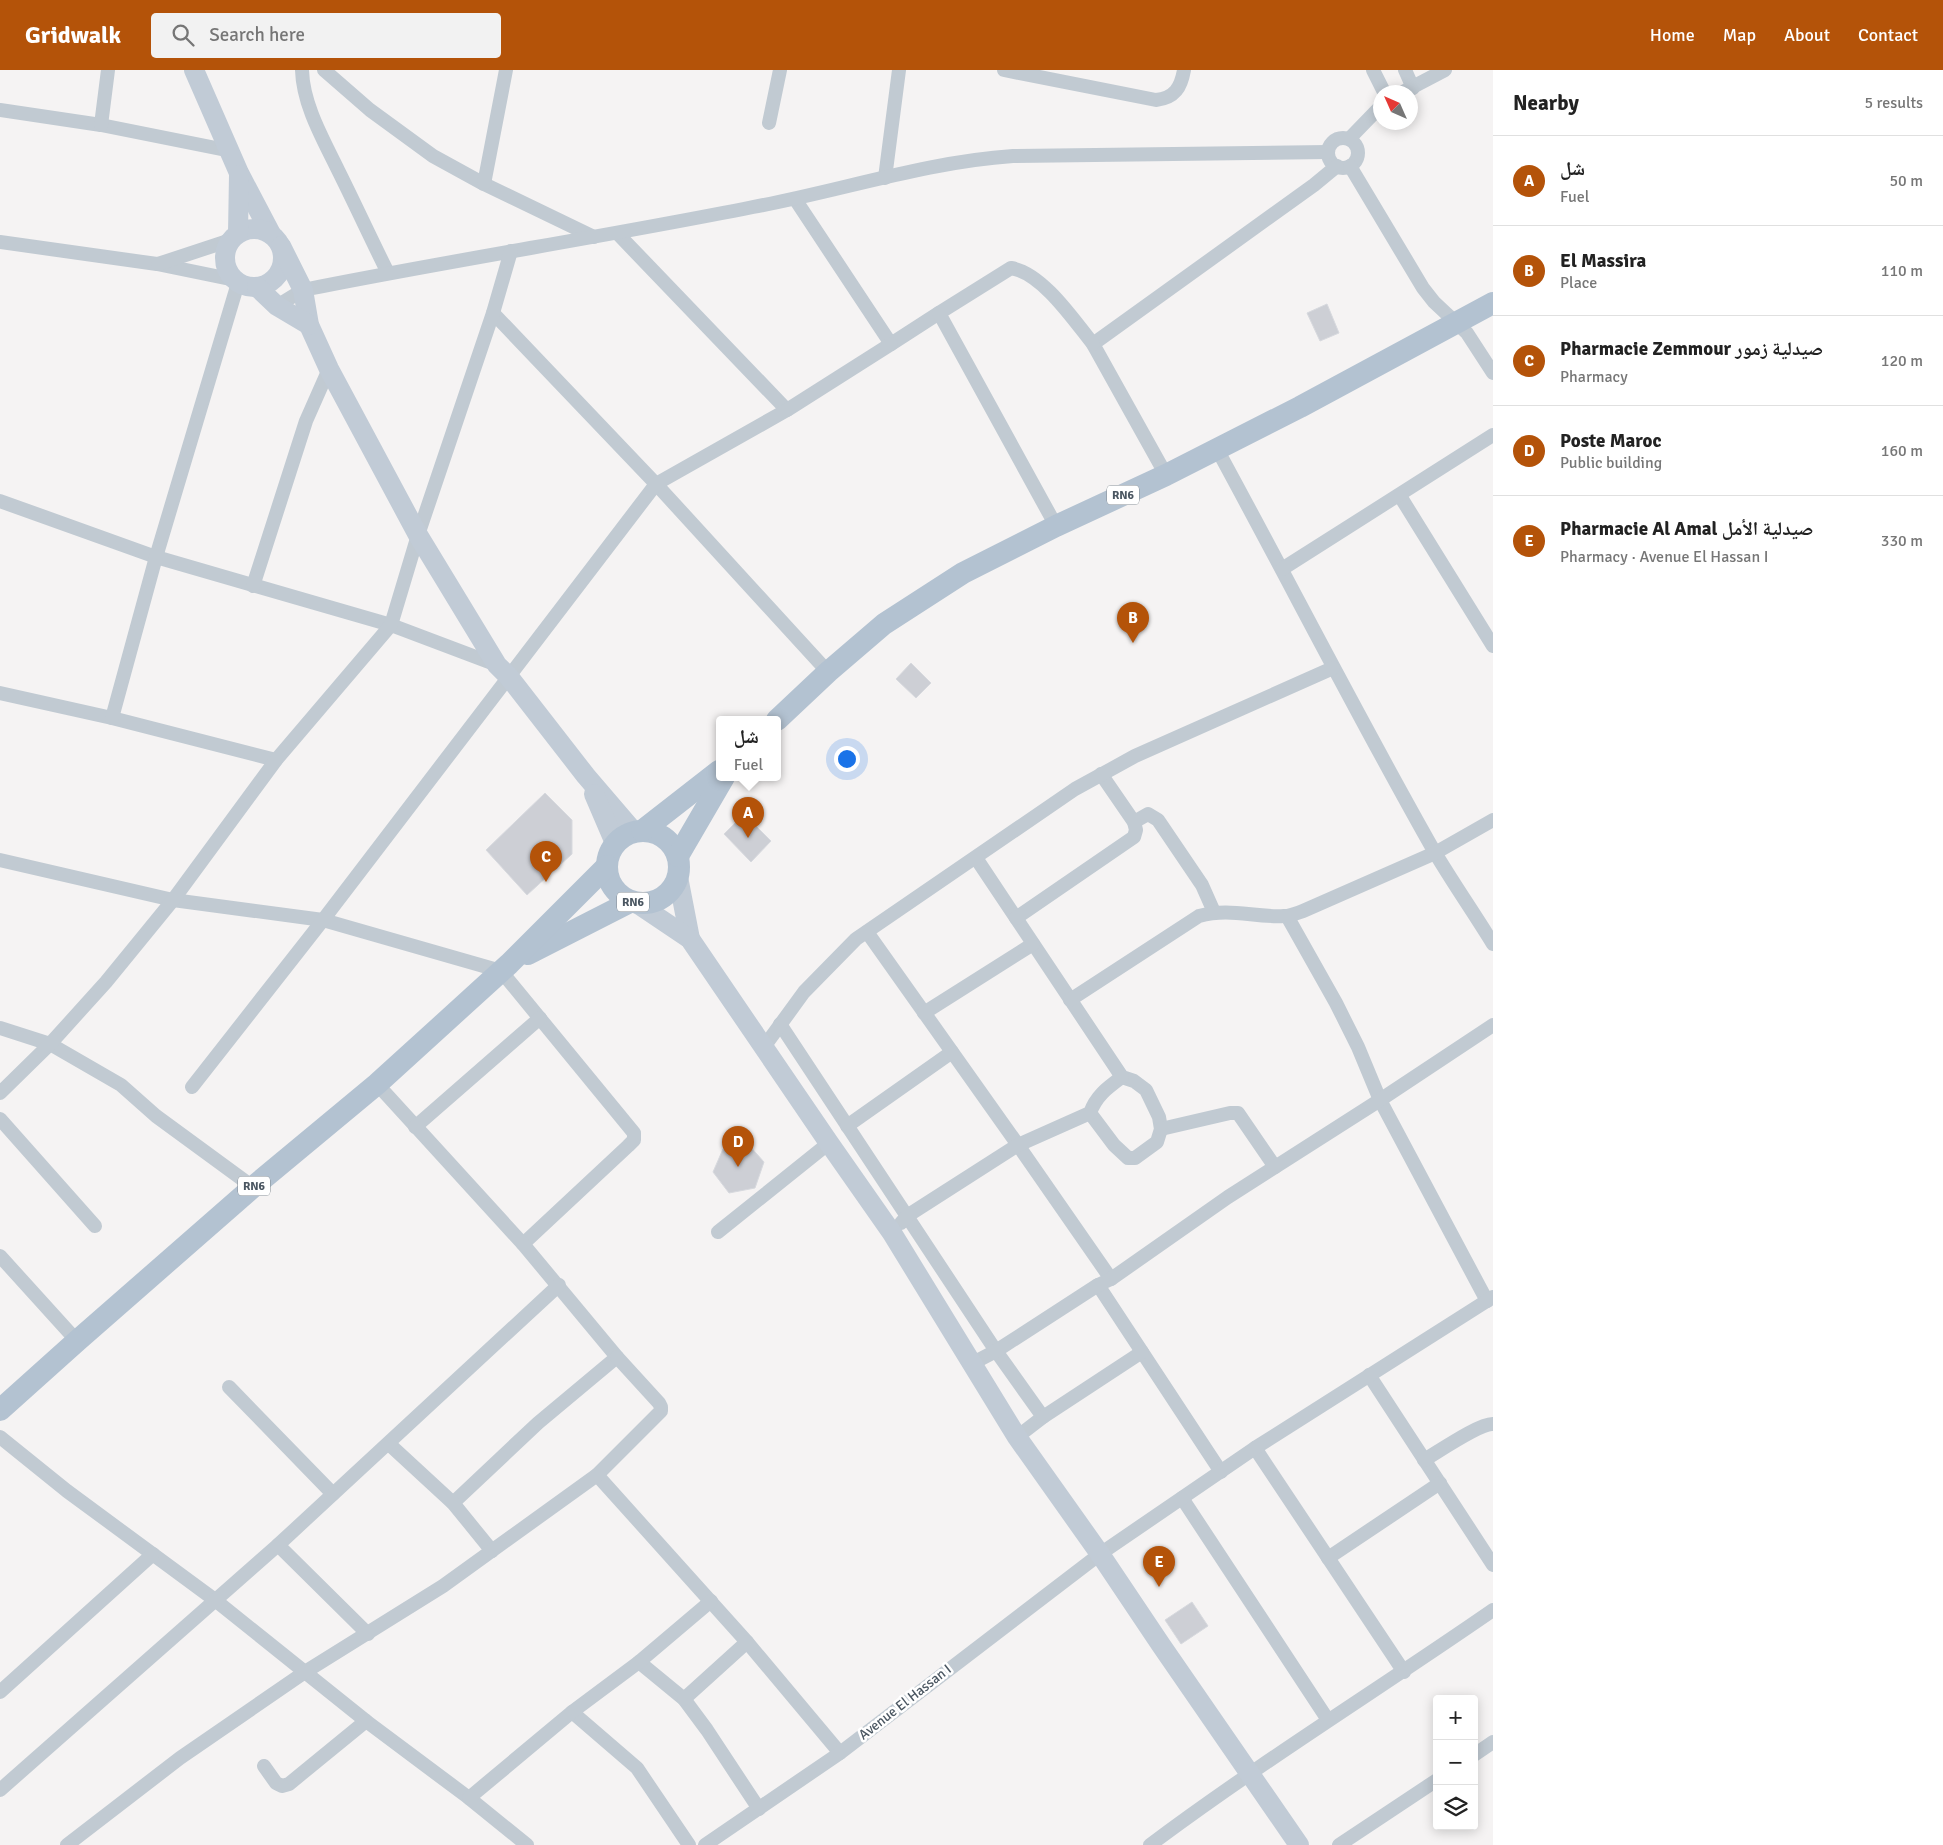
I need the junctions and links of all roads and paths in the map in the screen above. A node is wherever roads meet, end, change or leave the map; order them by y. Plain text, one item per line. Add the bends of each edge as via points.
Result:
1 (108, 70) edge
2 (194, 70) edge
3 (302, 70) edge
4 (324, 70) edge
5 (506, 70) edge
6 (780, 70) edge
7 (899, 70) edge
8 (1004, 70) edge
9 (1184, 70) edge
10 (1405, 70) edge
11 (1445, 70) edge
12 (1378, 72) edge
13 (1382, 85) edge
14 (1407, 85) edge
15 (1417, 85) edge
16 (0, 110) edge
17 (1373, 114) edge
18 (769, 123) dead end
19 (101, 125) junction
20 (1349, 139) junction
21 (231, 151) junction
22 (1328, 152) junction
23 (1343, 166) junction
24 (239, 173) junction
25 (885, 178) junction
26 (484, 184) junction
27 (795, 199) junction
28 (618, 234) junction
29 (234, 236) junction
30 (594, 237) junction
31 (276, 240) junction
32 (0, 242) edge
33 (510, 251) junction
34 (157, 264) junction
35 (388, 273) junction
36 (243, 283) junction
37 (303, 290) junction
38 (1493, 303) edge
39 (277, 306) junction
40 (493, 313) junction
41 (939, 313) junction
42 (1458, 322) junction
43 (309, 325) junction
44 (890, 344) junction
45 (1093, 344) junction
46 (329, 369) junction
47 (1493, 373) edge
48 (787, 410) junction
49 (1493, 435) edge
50 (1217, 449) junction
51 (1166, 475) junction
52 (656, 484) junction
53 (1400, 496) junction
54 (0, 501) edge
55 (1056, 526) junction
56 (418, 535) junction
57 (156, 557) junction
58 (1282, 569) junction
59 (253, 586) junction
60 (391, 626) junction
61 (1493, 646) edge
62 (1333, 668) junction
63 (503, 671) junction
64 (828, 672) junction
65 (0, 694) edge
66 (781, 716) edge
67 (112, 718) junction
68 (276, 760) junction
69 (716, 773) edge
70 (1102, 774) junction
71 (722, 781) edge
72 (1493, 820) edge
73 (1134, 822) junction
74 (631, 835) junction
75 (1435, 853) junction
76 (976, 858) junction
77 (0, 860) edge
78 (606, 866) junction
79 (678, 866) junction
80 (173, 900) junction
81 (634, 902) junction
82 (1214, 912) junction
83 (1286, 916) junction
84 (1016, 918) junction
85 (323, 920) junction
86 (866, 932) junction
87 (690, 938) junction
88 (1033, 944) junction
89 (1493, 944) edge
90 (505, 968) junction
91 (1070, 1000) junction
92 (924, 1012) junction
93 (540, 1018) junction
94 (780, 1024) junction
95 (1493, 1025) edge
96 (0, 1028) edge
97 (50, 1044) junction
98 (764, 1047) junction
99 (952, 1052) junction
100 (1122, 1078) junction
101 (377, 1084) junction
102 (192, 1087) dead end
103 (0, 1093) edge
104 (1380, 1100) junction
105 (1090, 1113) junction
106 (0, 1119) edge
107 (847, 1126) junction
108 (414, 1127) junction
109 (1161, 1129) junction
110 (829, 1143) junction
111 (1018, 1144) junction
112 (1275, 1167) junction
113 (253, 1187) junction
114 (907, 1216) junction
115 (95, 1226) dead end
116 (718, 1232) dead end
117 (892, 1233) junction
118 (523, 1244) junction
119 (0, 1256) edge
120 (1111, 1279) junction
121 (559, 1285) junction
122 (1098, 1285) junction
123 (1490, 1299) edge
124 (77, 1341) junction
125 (996, 1351) junction
126 (1142, 1352) junction
127 (617, 1357) junction
128 (973, 1364) junction
129 (1369, 1375) junction
130 (229, 1387) dead end
131 (0, 1410) edge
132 (1043, 1417) junction
133 (1493, 1424) edge
134 (0, 1437) edge
135 (1017, 1437) junction
136 (389, 1444) junction
137 (1255, 1448) junction
138 (1424, 1460) junction
139 (1221, 1472) junction
140 (597, 1475) junction
141 (1440, 1483) junction
142 (333, 1494) junction
143 (1182, 1498) junction
144 (453, 1503) junction
145 (278, 1545) junction
146 (492, 1551) junction
147 (153, 1554) junction
148 (1100, 1554) junction
149 (1328, 1558) junction
150 (1493, 1564) edge
151 (215, 1600) junction
152 (711, 1601) junction
153 (1493, 1610) edge
154 (368, 1634) junction
155 (747, 1642) junction
156 (638, 1662) junction
157 (305, 1672) junction
158 (1404, 1672) junction
159 (0, 1692) edge
160 (684, 1699) junction
161 (572, 1712) junction
162 (1328, 1720) junction
163 (366, 1721) junction
164 (1493, 1742) edge
165 (1478, 1752) edge
166 (840, 1753) junction
167 (264, 1766) dead end
168 (1250, 1774) junction
169 (1433, 1783) edge
170 (0, 1790) edge
171 (469, 1798) junction
172 (758, 1810) junction
173 (67, 1845) edge
174 (527, 1845) edge
175 (689, 1845) edge
176 (705, 1845) edge
177 (1150, 1845) edge
178 (1299, 1845) edge
179 (1338, 1845) edge

1 - 19 street
2 - 21 main road
3 - 35 street via 305,91 322,137
4 - 26 street via 370,110 432,156
5 - 26 street
6 - 18 street
7 - 25 street
8 - 9 street via 1156,100 1178,90
10 - 14 street
11 - 15 street
12 - 13 street
16 - 19 street
17 - 20 street
19 - 21 street
20 - 22 street via 1335,140
20 - 23 street via 1358,155 1355,162
21 - 24 main road
22 - 23 street via 1329,158
22 - 25 street via 1013,156 945,164
23 - 42 street via 1423,288
23 - 45 street
24 - 29 main road
24 - 31 main road
25 - 27 street
26 - 30 street
27 - 28 street
27 - 44 street
28 - 30 street
28 - 48 street
29 - 31 main road via 249,229 260,229
29 - 34 street
29 - 36 main road via 225,250 224,261 228,272
30 - 33 street
31 - 36 main road via 283,257 276,277 268,284
31 - 37 main road
32 - 34 street
33 - 35 street
33 - 40 street
34 - 36 street
35 - 37 street
36 - 39 main road
36 - 57 street
37 - 39 street
37 - 43 main road
38 - 42 main road, RN6
39 - 43 main road
40 - 52 street
40 - 56 street
41 - 44 street
41 - 45 street via 1011,268 1021,270 1032,276 1066,310
41 - 55 street
42 - 47 street
42 - 50 main road, RN6
43 - 46 main road
44 - 48 street
45 - 51 street
46 - 56 main road
46 - 59 street via 306,421
48 - 52 street
49 - 53 street
50 - 51 main road, RN6
50 - 58 street
51 - 55 main road, RN6
52 - 63 street
52 - 64 street
53 - 58 street
53 - 61 street
54 - 57 street
55 - 64 main road, RN6 via 927,595 884,624
56 - 60 street
56 - 63 main road
57 - 59 street
57 - 67 street
58 - 62 street
59 - 60 street
60 - 63 street
60 - 68 street
62 - 70 street
62 - 75 street
63 - 74 main road
63 - 85 street
64 - 66 main road, RN6
65 - 67 street
67 - 68 street
68 - 80 street
69 - 74 main road, RN6
70 - 73 street
70 - 76 street
71 - 79 main road, RN6
72 - 75 street
73 - 82 street via 1148,814 1158,820 1202,885
73 - 84 street via 1134,837
74 - 78 main road, RN6 via 610,853
74 - 79 main road via 654,832 664,837 672,845
75 - 83 street
75 - 89 street
76 - 84 street
76 - 86 street
77 - 80 street
78 - 81 main road, RN6 via 613,888
78 - 90 main road, RN6
79 - 81 main road, RN6 via 671,891 648,904
79 - 87 main road
80 - 85 street
80 - 97 street
81 - 87 main road
81 - 90 main road, RN6
82 - 83 street
82 - 91 street via 1199,916
83 - 104 street via 1336,1003
84 - 88 street
85 - 90 street
85 - 102 street
86 - 92 street
86 - 94 street via 804,992
87 - 98 main road
88 - 91 street
88 - 92 street
90 - 93 street
90 - 101 main road, RN6
91 - 100 street
92 - 99 street
93 - 108 street
93 - 118 street via 634,1133 634,1140
94 - 98 street
94 - 107 street
95 - 104 street
96 - 97 street
97 - 103 street
97 - 113 street via 121,1085 156,1116
98 - 110 main road
99 - 107 street
99 - 111 street
100 - 105 street via 1104,1089 1094,1101
100 - 109 street via 1134,1081 1146,1090
101 - 108 street
101 - 113 main road, RN6
104 - 112 street
104 - 123 street
105 - 109 street via 1128,1158 1135,1158 1157,1142
105 - 111 street
106 - 115 street
107 - 114 street
108 - 118 street
109 - 112 street via 1238,1113
110 - 116 street
110 - 117 main road
111 - 114 street
111 - 120 street
112 - 120 street
113 - 124 main road, RN6
114 - 117 street
114 - 125 street
117 - 128 main road
118 - 121 street
119 - 124 street
120 - 122 street
121 - 127 street
121 - 136 street
122 - 125 street
122 - 126 street
123 - 129 street, Avenue El Hassan I
124 - 131 main road, RN6
125 - 128 street
125 - 132 street
126 - 132 street
126 - 139 street
127 - 140 street via 659,1403 661,1411
127 - 144 street via 538,1423
128 - 135 main road
129 - 137 street, Avenue El Hassan I
129 - 138 street
130 - 142 street
132 - 135 street
133 - 138 street via 1472,1431
134 - 147 street
135 - 148 main road
136 - 142 street
136 - 144 street
137 - 139 street, Avenue El Hassan I
137 - 149 street
138 - 141 street
139 - 143 street, Avenue El Hassan I
140 - 146 street
140 - 152 street
141 - 149 street
141 - 150 street
142 - 145 street
143 - 148 street, Avenue El Hassan I
143 - 162 street
144 - 146 street
145 - 151 street
145 - 154 street
146 - 154 street
147 - 151 street
147 - 159 street
148 - 166 street, Avenue El Hassan I
148 - 168 main road
149 - 158 street
151 - 157 street
151 - 170 street
152 - 155 street
152 - 156 street
153 - 158 street
154 - 157 street
155 - 160 street
155 - 166 street
156 - 160 street
156 - 161 street
157 - 163 street
157 - 173 street via 180,1758
158 - 162 street
160 - 172 street
161 - 171 street
161 - 175 street via 637,1768
162 - 168 street
163 - 167 street via 288,1784 282,1786 276,1782
163 - 171 street
164 - 165 street
166 - 172 street, Avenue El Hassan I
168 - 177 street
168 - 178 main road
169 - 179 street
171 - 174 street
172 - 176 street, Avenue El Hassan I

